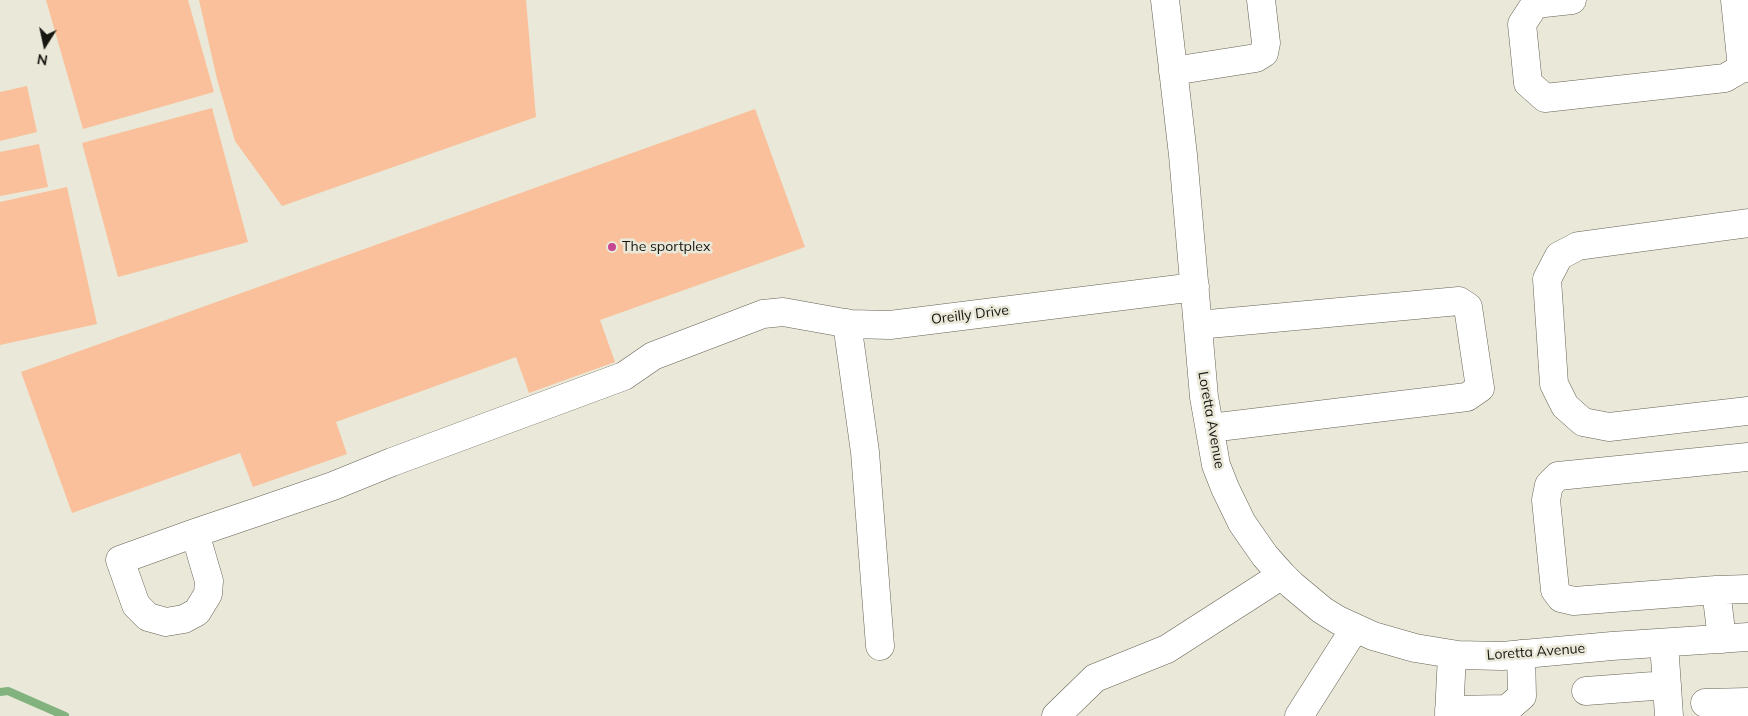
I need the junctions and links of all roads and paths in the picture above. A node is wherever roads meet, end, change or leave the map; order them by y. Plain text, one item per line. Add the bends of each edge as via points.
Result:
1 (1165, 0) edge
2 (1261, 0) edge
3 (1572, 0) edge
4 (1735, 0) edge
5 (1745, 68) edge
6 (1173, 71) junction
7 (1748, 223) edge
8 (1195, 288) junction
9 (847, 324) junction
10 (1198, 325) junction
11 (1748, 411) edge
12 (1210, 428) junction
13 (1748, 457) edge
14 (195, 533) dead end
15 (1282, 574) junction
16 (1748, 589) edge
17 (1716, 590) junction
18 (1355, 628) junction
19 (1735, 638) edge
20 (1664, 643) junction
21 (880, 646) dead end
22 (1452, 654) junction
23 (1521, 654) junction
24 (1667, 685) junction
25 (1586, 692) dead end
26 (1705, 702) dead end
27 (1748, 702) edge
28 (1449, 713) edge
29 (1056, 716) edge
30 (1299, 716) edge
31 (1669, 716) edge

1 - 6 street, Loretta Avenue
2 - 6 street via 1266,43 1264,53 1256,58
3 - 5 street via 1535,4 1522,24 1528,83 1545,98 1725,78
4 - 5 street
6 - 8 street, Loretta Avenue
7 - 11 street via 1578,246 1559,256 1547,279 1554,384 1565,406 1583,422 1609,427
8 - 9 street, Oreilly Drive via 890,324
8 - 10 street, Loretta Avenue
9 - 14 street, Oreilly Drive via 783,312 763,314 653,356 624,376 333,486
9 - 21 street via 865,452
10 - 12 street, Loretta Avenue
10 - 12 street via 1459,301 1468,307 1480,388 1467,397
12 - 15 street, Loretta Avenue via 1216,465 1242,523
13 - 17 street via 1558,476 1549,485 1546,500 1555,590 1561,598 1574,601
15 - 18 street, Loretta Avenue via 1322,610
15 - 29 street via 1167,648 1095,678
16 - 17 street
17 - 19 street
18 - 22 street, Loretta Avenue via 1415,648
18 - 30 street
19 - 20 street, Loretta Avenue
20 - 23 street, Loretta Avenue
20 - 24 street
22 - 23 street, Loretta Avenue
22 - 28 street
23 - 28 street via 1522,696 1507,709
24 - 25 street
24 - 31 street
26 - 27 street

